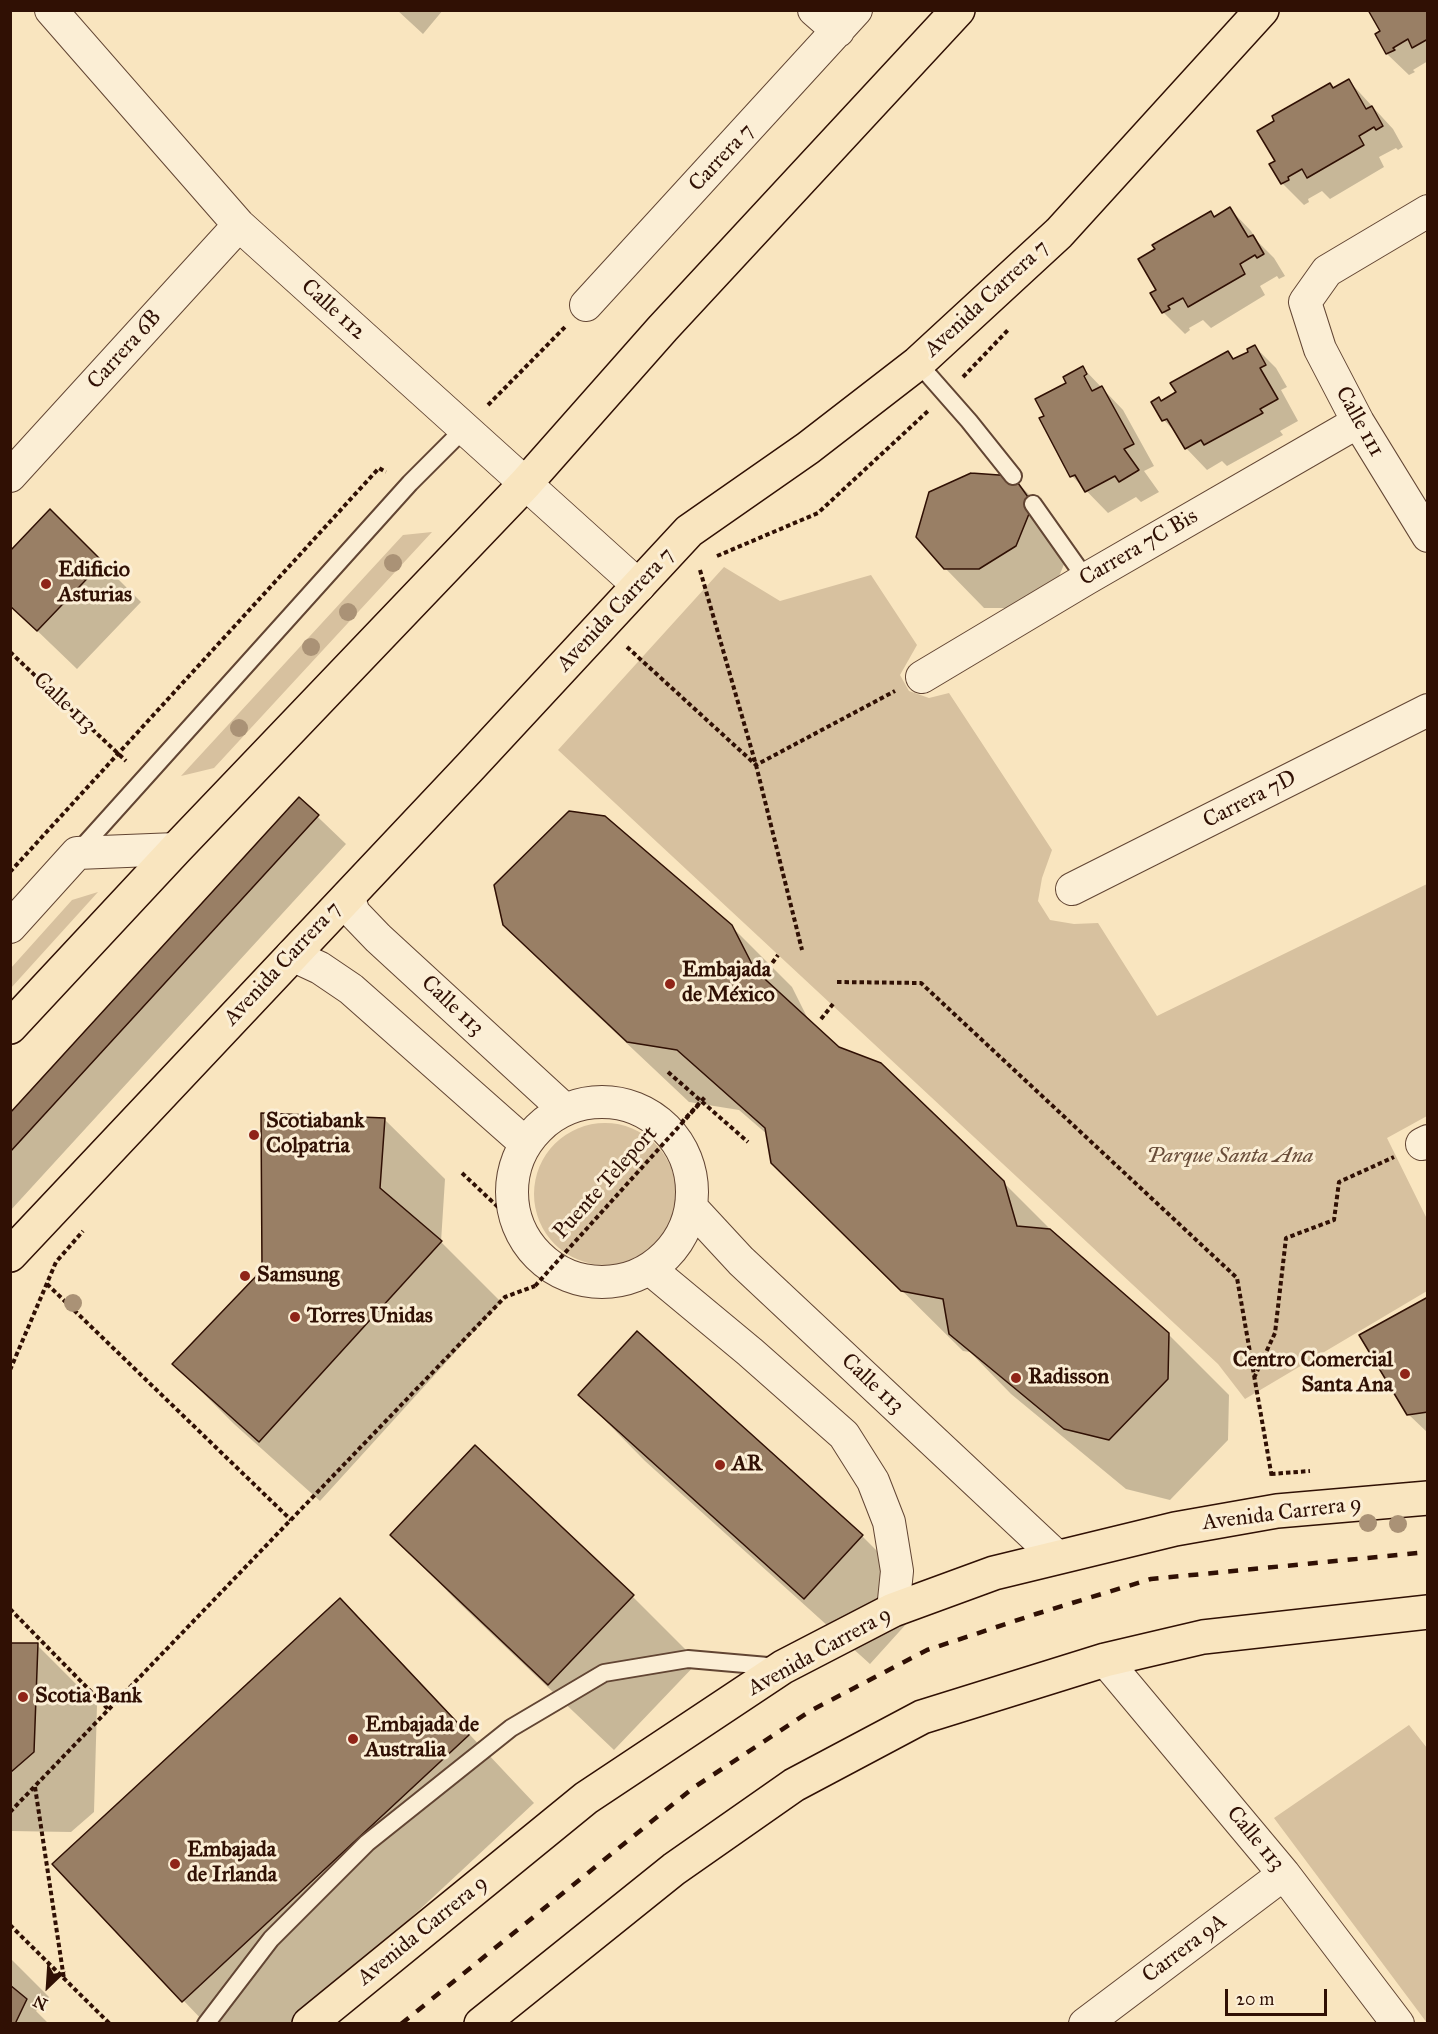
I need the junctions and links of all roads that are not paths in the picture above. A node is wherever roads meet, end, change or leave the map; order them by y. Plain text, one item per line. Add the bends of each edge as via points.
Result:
1 (51, 10) edge
2 (814, 10) edge
3 (958, 10) edge
4 (1262, 10) edge
5 (847, 21) edge
6 (1428, 211) edge
7 (239, 225) junction
8 (586, 305) road end
9 (918, 363) junction
10 (1358, 422) junction
11 (464, 429) junction
12 (10, 476) edge
13 (1013, 476) dead end
14 (525, 484) junction
15 (1033, 504) dead end
16 (1428, 536) edge
17 (1086, 579) junction
18 (639, 586) junction
19 (922, 677) road end
20 (1428, 711) edge
21 (176, 849) junction
22 (77, 853) junction
23 (1072, 889) dead end
24 (348, 896) junction
25 (10, 927) edge
26 (292, 955) junction
27 (10, 1027) edge
28 (564, 1109) junction
29 (525, 1143) junction
30 (691, 1207) junction
31 (10, 1255) edge
32 (650, 1269) junction
33 (1428, 1498) edge
34 (1057, 1557) junction
35 (893, 1610) junction
36 (1428, 1612) edge
37 (1105, 1660) junction
38 (783, 1667) junction
39 (1284, 1874) junction
40 (508, 2012) edge
41 (206, 2024) edge
42 (309, 2024) edge
43 (481, 2024) edge
44 (1085, 2024) edge
45 (1398, 2024) edge

1 - 7 street, Calle 112
2 - 5 street
3 - 14 main road via 663,328
4 - 9 main road, Avenida Carrera 7 via 1059,233
5 - 8 street, Carrera 7
6 - 10 street, Calle 111 via 1327,270 1305,302 1320,349
7 - 11 street, Calle 112
7 - 12 street, Carrera 6B
9 - 13 lane
9 - 18 main road, Avenida Carrera 7 via 808,448 689,531
10 - 16 street, Calle 111
10 - 17 street, Carrera 7C Bis
11 - 14 street, Calle 112
11 - 22 lane via 410,483
14 - 18 street, Calle 112
14 - 21 main road
15 - 17 lane
17 - 19 street, Carrera 7C Bis
18 - 24 main road, Avenida Carrera 7
20 - 23 street, Carrera 7D
21 - 22 street
21 - 27 main road
22 - 25 street
24 - 26 main road, Avenida Carrera 7
24 - 28 street, Calle 113 via 354,913 378,938
26 - 29 street via 351,989
26 - 31 main road, Avenida Carrera 7
28 - 29 street via 542,1123
28 - 30 street via 610,1102 633,1107 654,1118 671,1134 685,1156 692,1181
29 - 32 street via 513,1169 511,1197 517,1225 531,1248 550,1266 573,1278 600,1283 626,1280
30 - 32 street via 684,1231 670,1252
30 - 34 street, Calle 113 via 741,1261
32 - 35 street via 844,1435 873,1482 889,1522 897,1571
33 - 34 main road, Avenida Carrera 9 via 1277,1511 1175,1529
34 - 35 main road, Avenida Carrera 9 via 994,1573
35 - 38 main road, Avenida Carrera 9
36 - 37 main road via 1203,1637
37 - 39 street, Calle 113
37 - 40 main road via 922,1717 794,1785 674,1869
38 - 41 lane via 688,1659 604,1673 511,1728 367,1843 271,1939
38 - 42 main road, Avenida Carrera 9 via 586,1798
39 - 44 street, Carrera 9A
39 - 45 street, Calle 113
40 - 43 main road

